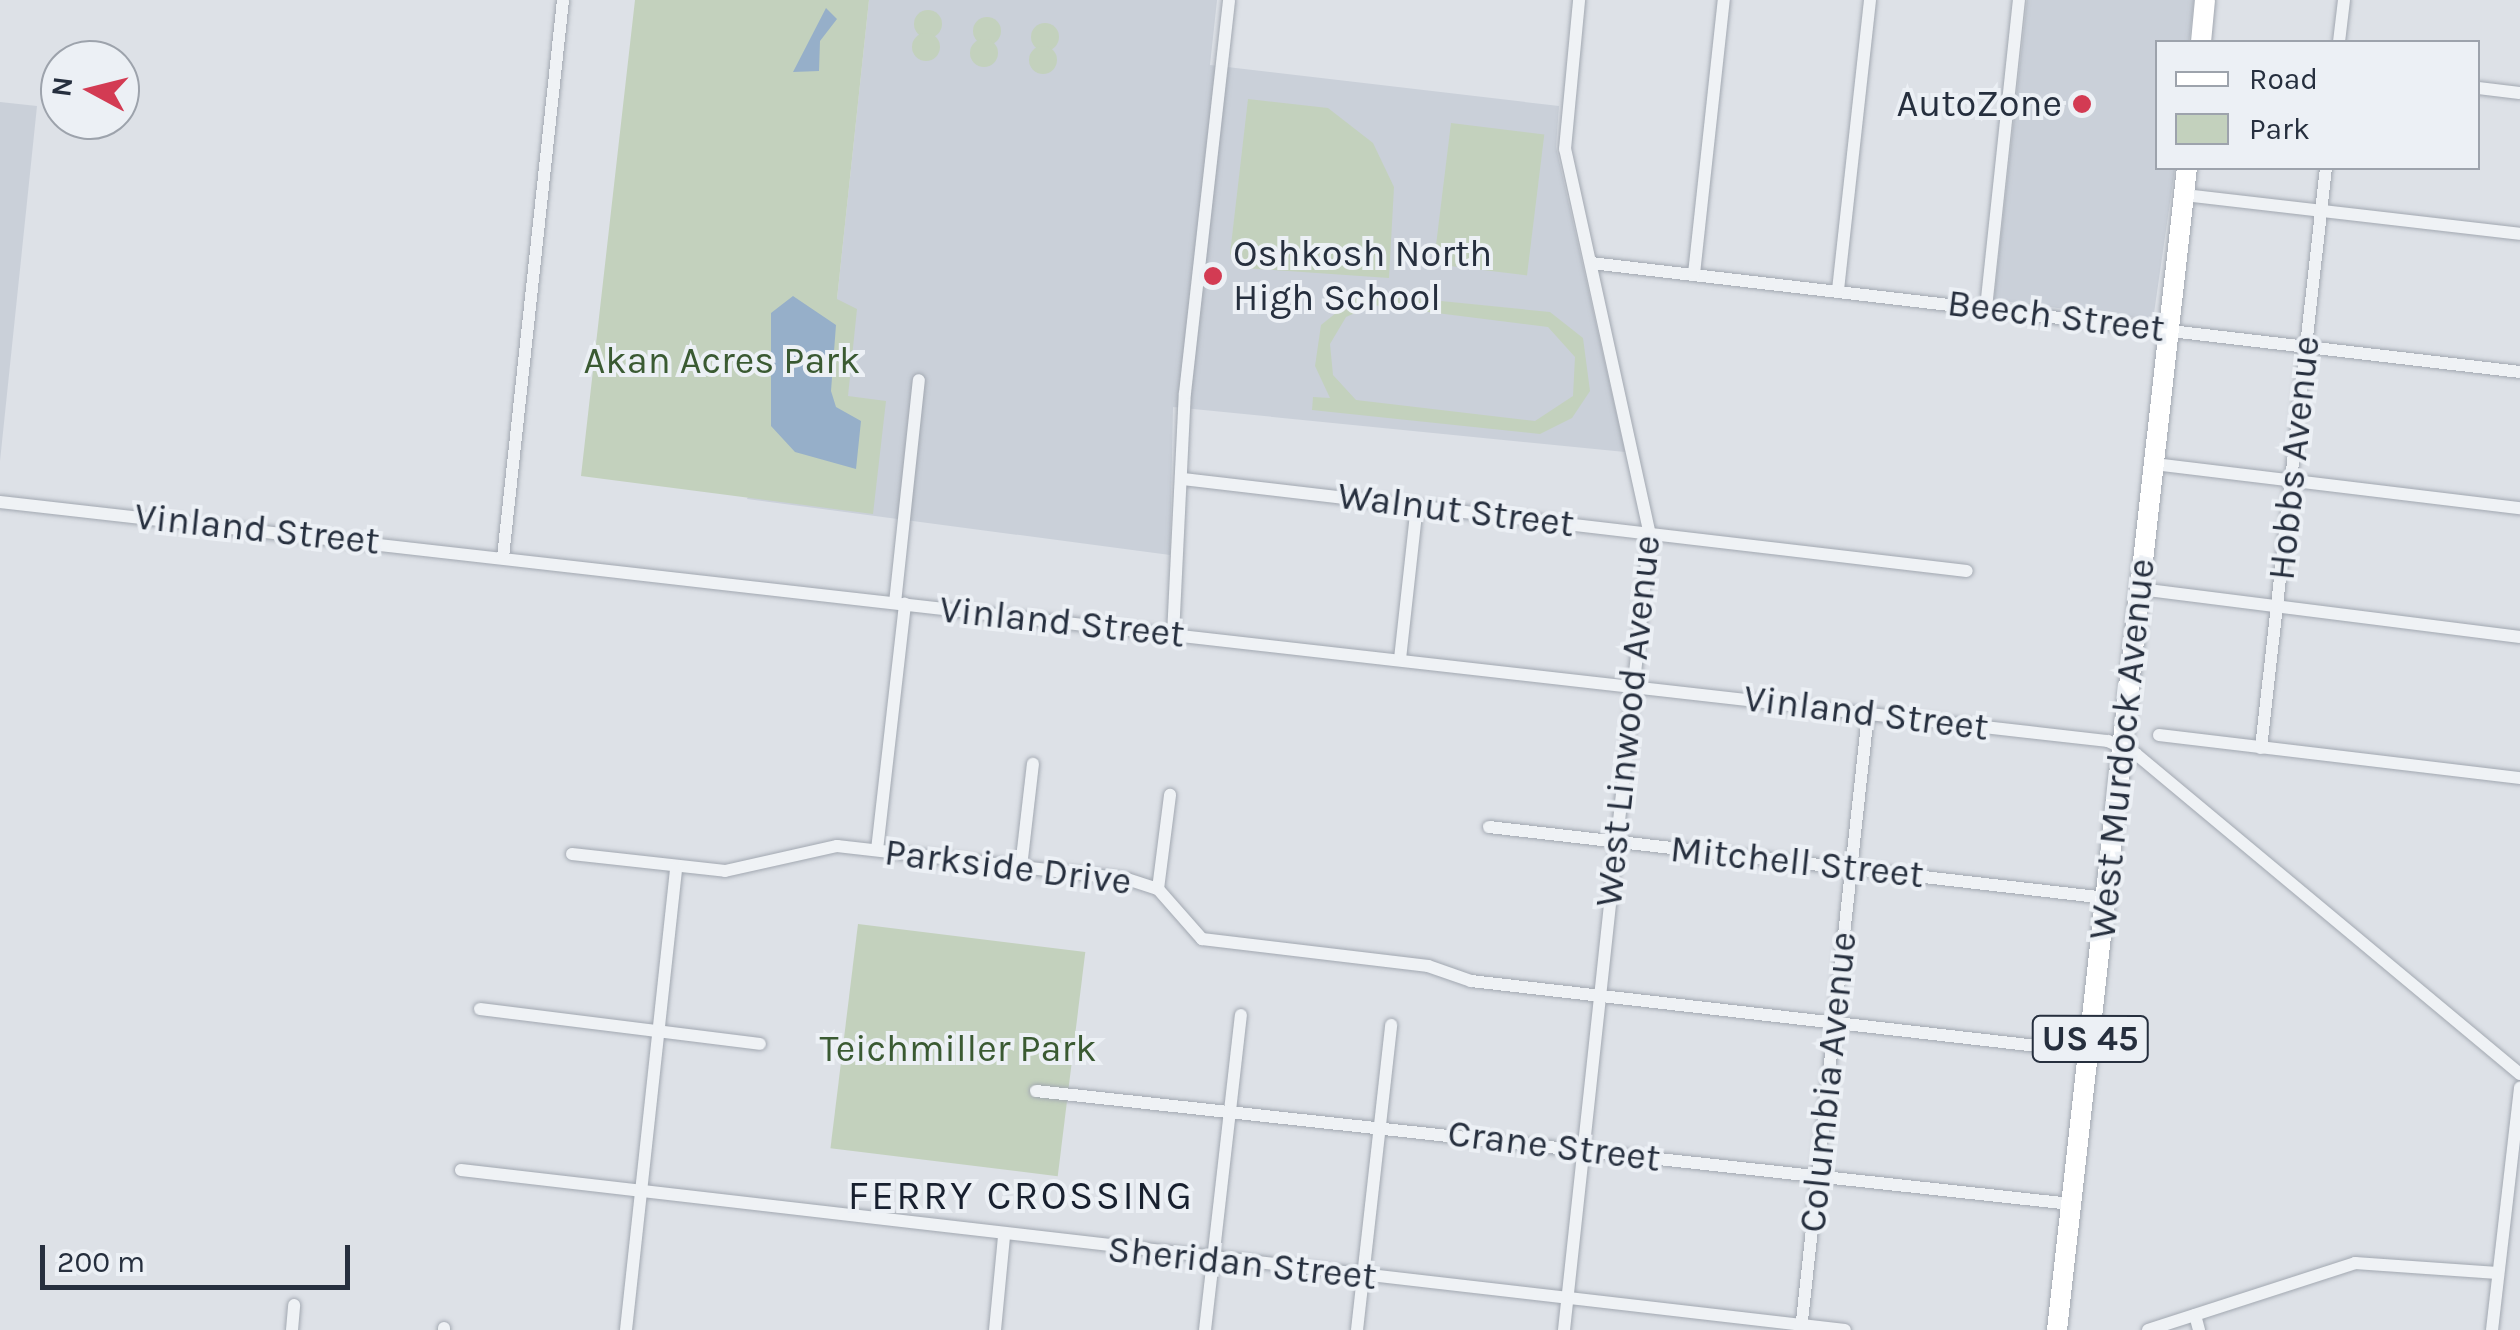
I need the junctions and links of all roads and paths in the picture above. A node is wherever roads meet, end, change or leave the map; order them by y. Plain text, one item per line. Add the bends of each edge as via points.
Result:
1 (563, 0) edge
2 (1229, 0) edge
3 (1580, 0) edge
4 (1724, 0) edge
5 (1870, 0) edge
6 (2019, 0) edge
7 (2205, 0) edge
8 (2344, 0) edge
9 (2200, 40) edge
10 (2339, 40) edge
11 (2480, 88) edge
12 (2520, 92) edge
13 (2187, 170) edge
14 (2326, 170) edge
15 (2184, 195) junction
16 (2321, 212) junction
17 (2520, 234) edge
18 (1591, 263) junction
19 (1694, 274) junction
20 (1838, 290) junction
21 (1986, 308) junction
22 (2168, 330) junction
23 (2306, 347) junction
24 (2520, 372) edge
25 (919, 380) dead end
26 (2154, 464) junction
27 (1183, 479) junction
28 (2291, 482) junction
29 (0, 502) edge
30 (1417, 506) junction
31 (2520, 508) edge
32 (1650, 535) junction
33 (504, 557) junction
34 (1967, 571) dead end
35 (2140, 589) junction
36 (900, 603) junction
37 (2277, 608) junction
38 (1173, 634) junction
39 (2520, 637) edge
40 (1400, 659) junction
41 (1634, 686) junction
42 (1868, 714) junction
43 (2159, 735) dead end
44 (2122, 748) junction
45 (2261, 748) junction
46 (1033, 764) dead end
47 (2520, 778) edge
48 (1170, 795) dead end
49 (1489, 827) dead end
50 (1617, 842) junction
51 (878, 850) junction
52 (572, 854) dead end
53 (1021, 867) junction
54 (676, 868) junction
55 (1852, 868) junction
56 (1158, 889) junction
57 (2106, 898) junction
58 (1600, 996) junction
59 (480, 1009) dead end
60 (1241, 1016) dead end
61 (1834, 1022) junction
62 (1391, 1025) dead end
63 (659, 1032) junction
64 (760, 1044) dead end
65 (2089, 1052) junction
66 (2520, 1074) edge
67 (2520, 1088) edge
68 (1036, 1091) dead end
69 (1229, 1109) junction
70 (1379, 1126) junction
71 (1584, 1148) junction
72 (461, 1170) dead end
73 (1816, 1176) junction
74 (640, 1193) junction
75 (2072, 1204) junction
76 (1004, 1236) junction
77 (1213, 1260) junction
78 (2498, 1273) junction
79 (1362, 1276) junction
80 (1568, 1299) junction
81 (294, 1305) dead end
82 (2194, 1314) junction
83 (1801, 1327) edge
84 (292, 1330) edge
85 (626, 1330) edge
86 (994, 1330) edge
87 (1205, 1330) edge
88 (1356, 1330) edge
89 (1564, 1330) edge
90 (1844, 1330) edge
91 (2057, 1330) edge
92 (2148, 1330) edge
93 (2199, 1330) edge
94 (2492, 1330) edge

1 - 33 street
2 - 27 street
3 - 18 street, West Linwood Avenue via 1564,142
4 - 19 street
5 - 20 street
6 - 21 street
7 - 9 main road
8 - 10 street
11 - 12 street
13 - 15 main road, West Murdock Avenue / US 45
14 - 16 street, Hobbs Avenue
15 - 16 street
15 - 22 main road, West Murdock Avenue / US 45
16 - 17 street
16 - 23 street, Hobbs Avenue
18 - 19 street, Beech Street
18 - 32 street, West Linwood Avenue
19 - 20 street, Beech Street
20 - 21 street, Beech Street
21 - 22 street, Beech Street
22 - 23 street, Beech Street
22 - 26 main road, West Murdock Avenue / US 45
23 - 24 street, Beech Street
23 - 28 street, Hobbs Avenue
25 - 36 street
26 - 28 street
26 - 35 main road, West Murdock Avenue / US 45
27 - 30 street, Walnut Street
27 - 38 street
28 - 31 street
28 - 37 street, Hobbs Avenue
29 - 33 street, Vinland Street
30 - 32 street, Walnut Street
30 - 40 street
32 - 34 street, Walnut Street
32 - 41 street, West Linwood Avenue
33 - 36 street, Vinland Street
35 - 37 street
35 - 44 main road, West Murdock Avenue / US 45
36 - 38 street, Vinland Street
36 - 51 street
37 - 39 street
37 - 45 street, Hobbs Avenue
38 - 40 street, Vinland Street
40 - 41 street, Vinland Street
41 - 42 street, Vinland Street
41 - 50 street, West Linwood Avenue
42 - 44 street, Vinland Street
42 - 55 street, Columbia Avenue
43 - 45 street
44 - 57 main road, West Murdock Avenue / US 45
44 - 66 street
45 - 47 street
46 - 53 street
48 - 56 street
49 - 50 street, Mitchell Street
50 - 55 street, Mitchell Street
50 - 58 street, West Linwood Avenue
51 - 53 street, Parkside Drive
51 - 54 street, Parkside Drive via 816,846 737,870
52 - 54 street, Parkside Drive
53 - 56 street, Parkside Drive
54 - 63 street
55 - 57 street, Mitchell Street
55 - 61 street, Columbia Avenue
56 - 58 street, Parkside Drive via 1202,939
57 - 65 main road, West Murdock Avenue / US 45
58 - 61 street, Parkside Drive
58 - 71 street, West Linwood Avenue
59 - 63 street
60 - 69 street
61 - 65 street, Parkside Drive
61 - 73 street, Columbia Avenue
62 - 70 street
63 - 64 street
63 - 74 street
65 - 75 main road, West Murdock Avenue / US 45
67 - 78 street
68 - 69 street, Crane Street
69 - 70 street, Crane Street
69 - 77 street
70 - 71 street, Crane Street
70 - 79 street
71 - 73 street, Crane Street
71 - 80 street, West Linwood Avenue
72 - 74 street, Sheridan Street
73 - 75 street, Crane Street
73 - 83 street, Columbia Avenue
74 - 76 street, Sheridan Street
74 - 85 street
75 - 91 main road, West Murdock Avenue / US 45
76 - 77 street, Sheridan Street
76 - 86 street
77 - 79 street, Sheridan Street
77 - 87 street
78 - 82 street via 2374,1260
78 - 94 street
79 - 80 street, Sheridan Street
79 - 88 street
80 - 83 street, Sheridan Street
80 - 89 street, West Linwood Avenue
81 - 84 street
82 - 92 street
82 - 93 street
83 - 90 street, Sheridan Street

